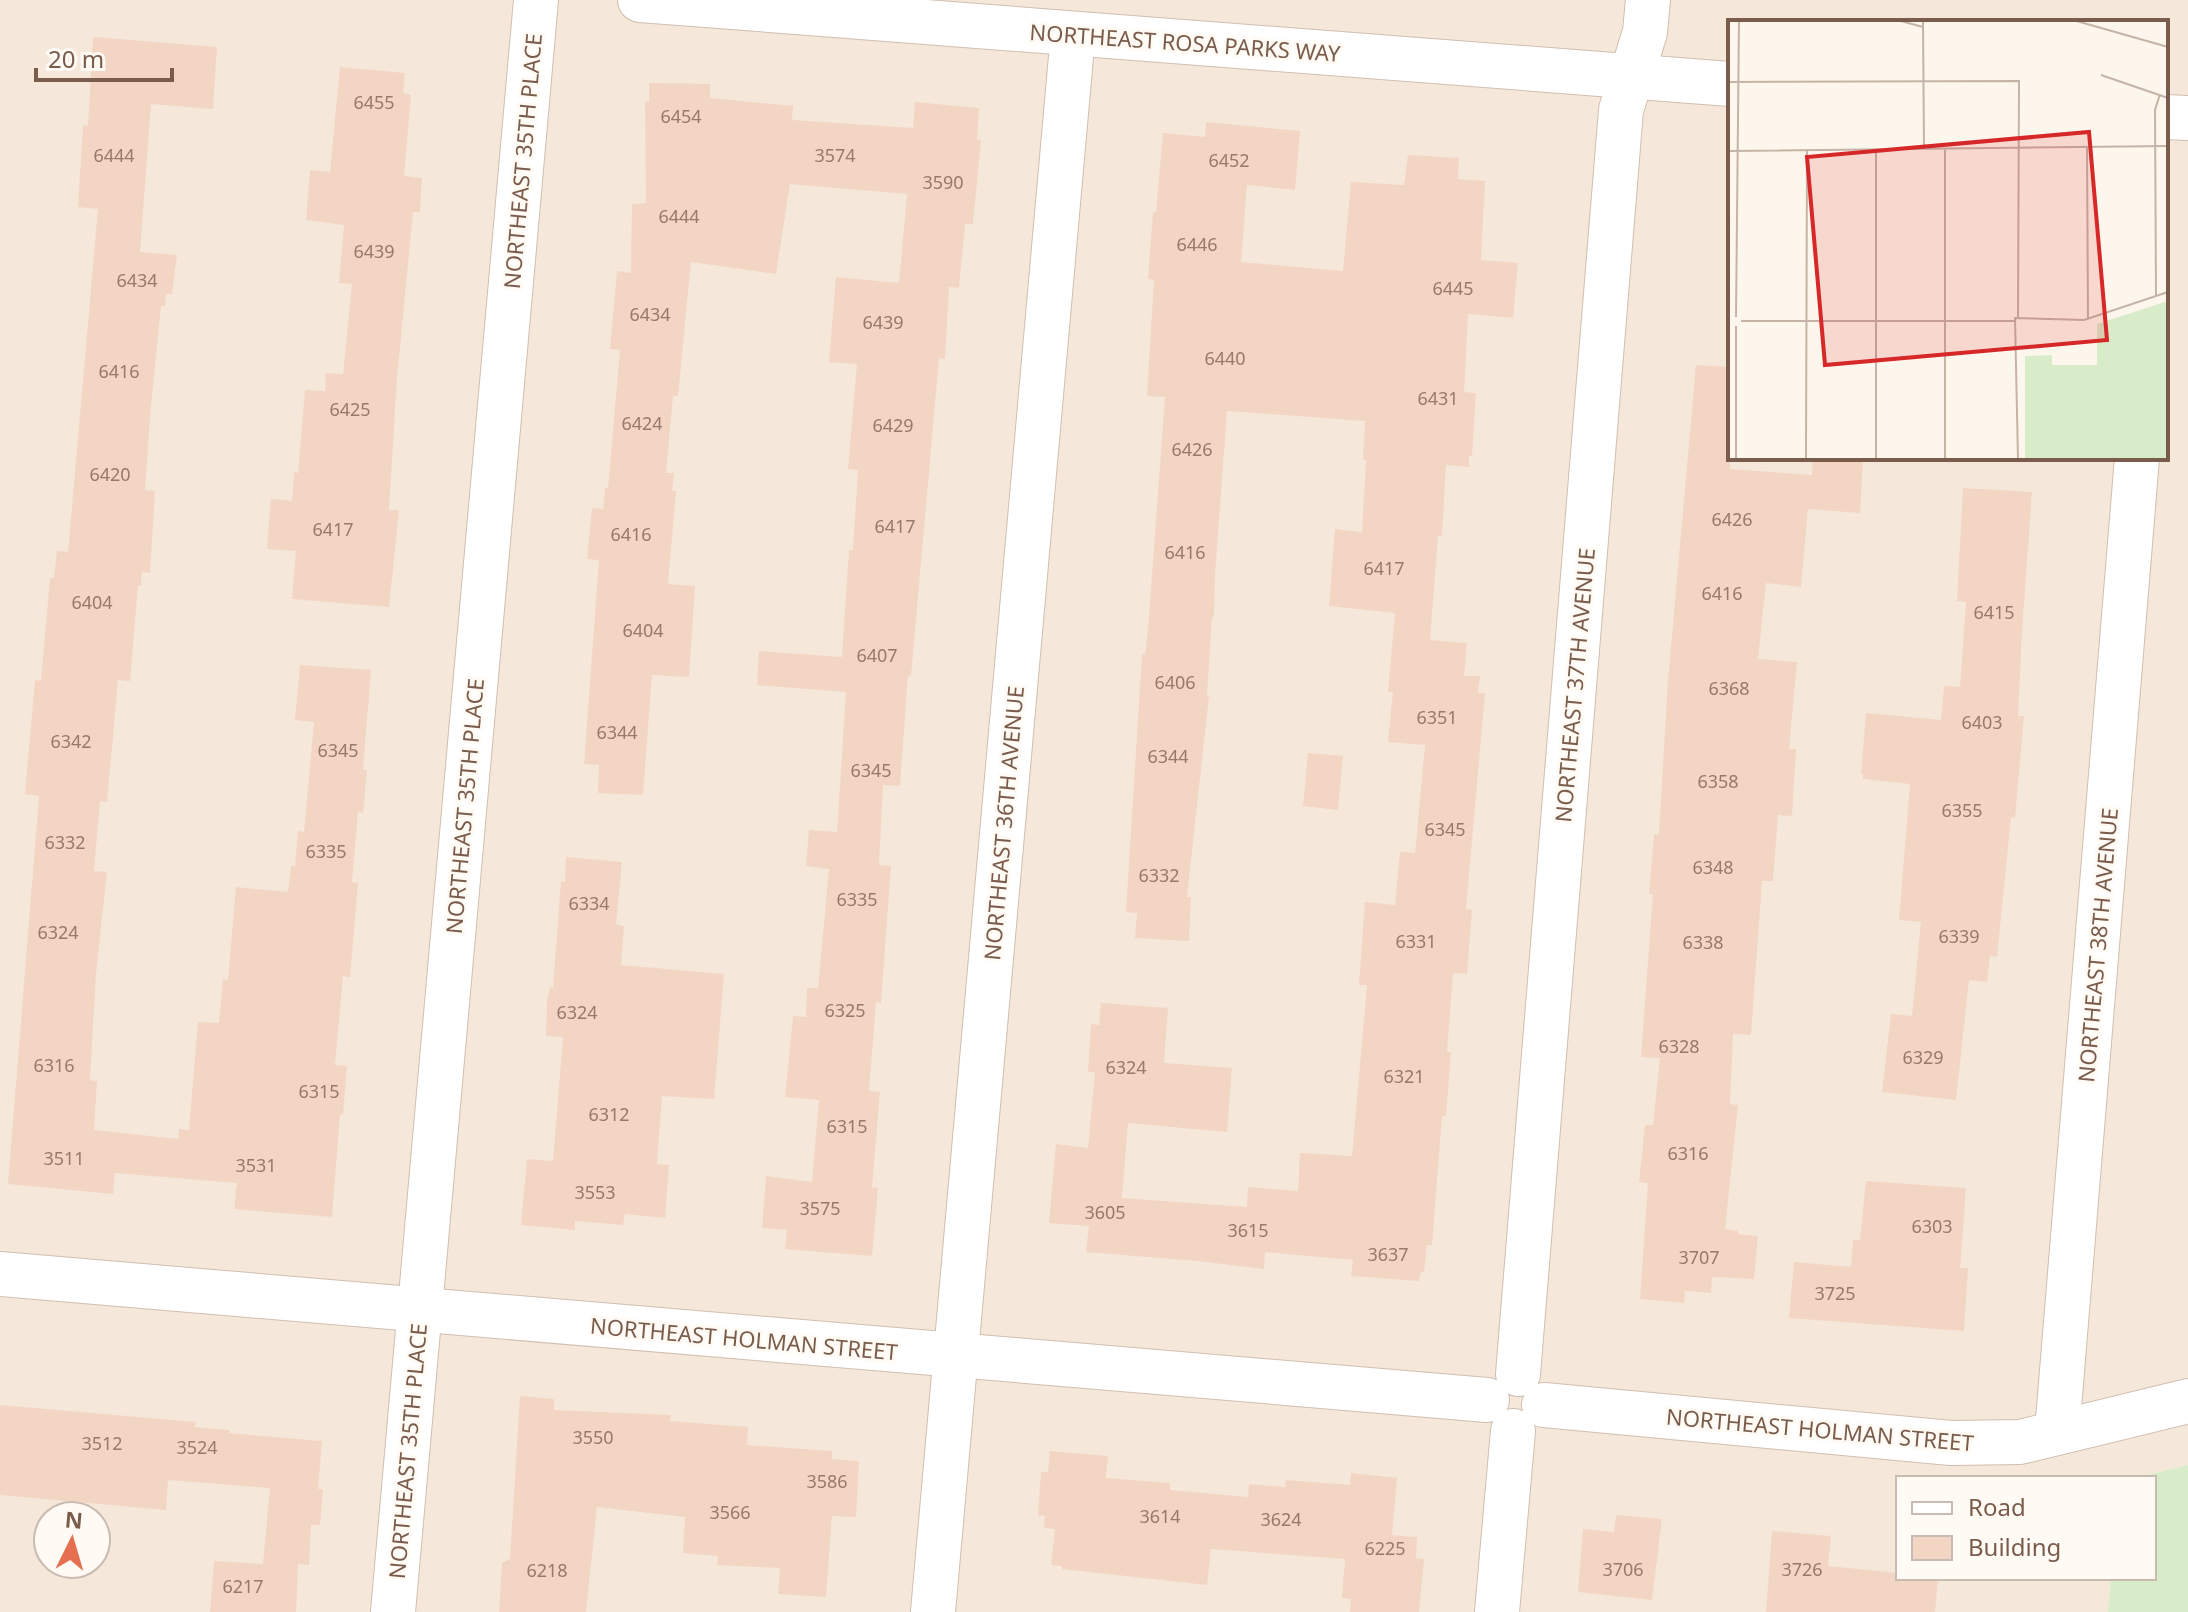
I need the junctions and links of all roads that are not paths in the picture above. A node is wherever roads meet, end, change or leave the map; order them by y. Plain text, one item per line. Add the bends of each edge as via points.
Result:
1 (536, 0) edge
2 (640, 0) edge
3 (1648, 0) edge
4 (909, 10) edge
5 (1073, 34) junction
6 (1632, 77) junction
7 (1728, 84) edge
8 (2168, 117) edge
9 (2188, 118) edge
10 (2137, 460) edge
11 (0, 1274) edge
12 (419, 1310) junction
13 (955, 1355) junction
14 (2188, 1401) edge
15 (1516, 1403) junction
16 (2057, 1432) junction
17 (393, 1612) edge
18 (933, 1612) edge
19 (1497, 1612) edge

1 - 12 street, NORTHEAST 35TH PLACE
2 - 4 street, NORTHEAST ROSA PARKS WAY
3 - 6 street, NORTHEAST 37TH AVENUE
4 - 5 street, NORTHEAST ROSA PARKS WAY
5 - 6 street, NORTHEAST ROSA PARKS WAY
5 - 13 street, NORTHEAST 36TH AVENUE
6 - 7 street, NORTHEAST ROSA PARKS WAY
6 - 15 street, NORTHEAST 37TH AVENUE via 1621,110
8 - 9 street
10 - 16 street, NORTHEAST 38TH AVENUE
11 - 12 street, NORTHEAST HOLMAN STREET
12 - 13 street, NORTHEAST HOLMAN STREET
12 - 17 street, NORTHEAST 35TH PLACE
13 - 15 street, NORTHEAST HOLMAN STREET
13 - 18 street, NORTHEAST 36TH AVENUE
14 - 16 street, NORTHEAST HOLMAN STREET
15 - 16 street, NORTHEAST HOLMAN STREET via 1951,1443 2020,1442
15 - 19 street, NORTHEAST 37TH AVENUE

